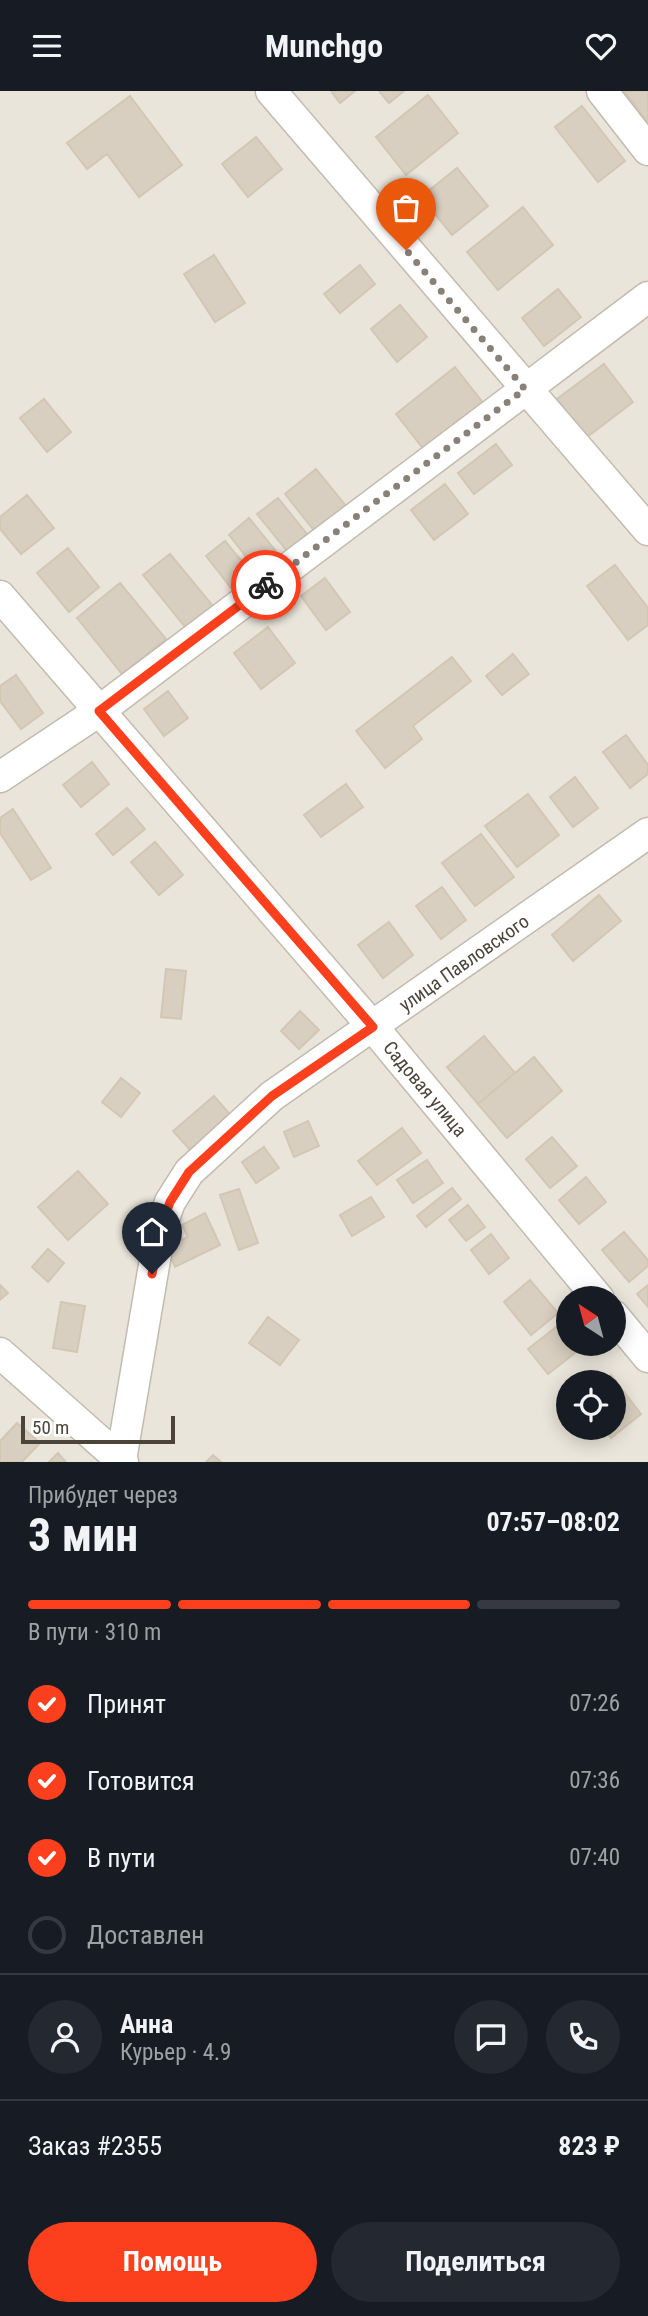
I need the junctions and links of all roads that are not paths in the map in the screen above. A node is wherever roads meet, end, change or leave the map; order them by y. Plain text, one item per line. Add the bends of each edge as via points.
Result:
1 (271, 91) edge
2 (602, 91) edge
3 (648, 150) edge
4 (648, 297) edge
5 (525, 389) junction
6 (648, 530) edge
7 (0, 596) edge
8 (99, 711) junction
9 (0, 777) edge
10 (648, 833) edge
11 (373, 1027) junction
12 (588, 1286) edge
13 (626, 1331) edge
14 (0, 1353) edge
15 (648, 1357) edge
16 (122, 1461) edge

1 - 5 street
2 - 3 street
4 - 5 street
5 - 6 street
5 - 8 street
7 - 8 street, Садовая улица
8 - 9 street
8 - 11 street, Садовая улица
10 - 11 street, улица Павловского
11 - 12 street, Садовая улица
11 - 16 street, улица Павловского via 272,1096 189,1172 170,1202 160,1230
13 - 15 street
14 - 16 street

